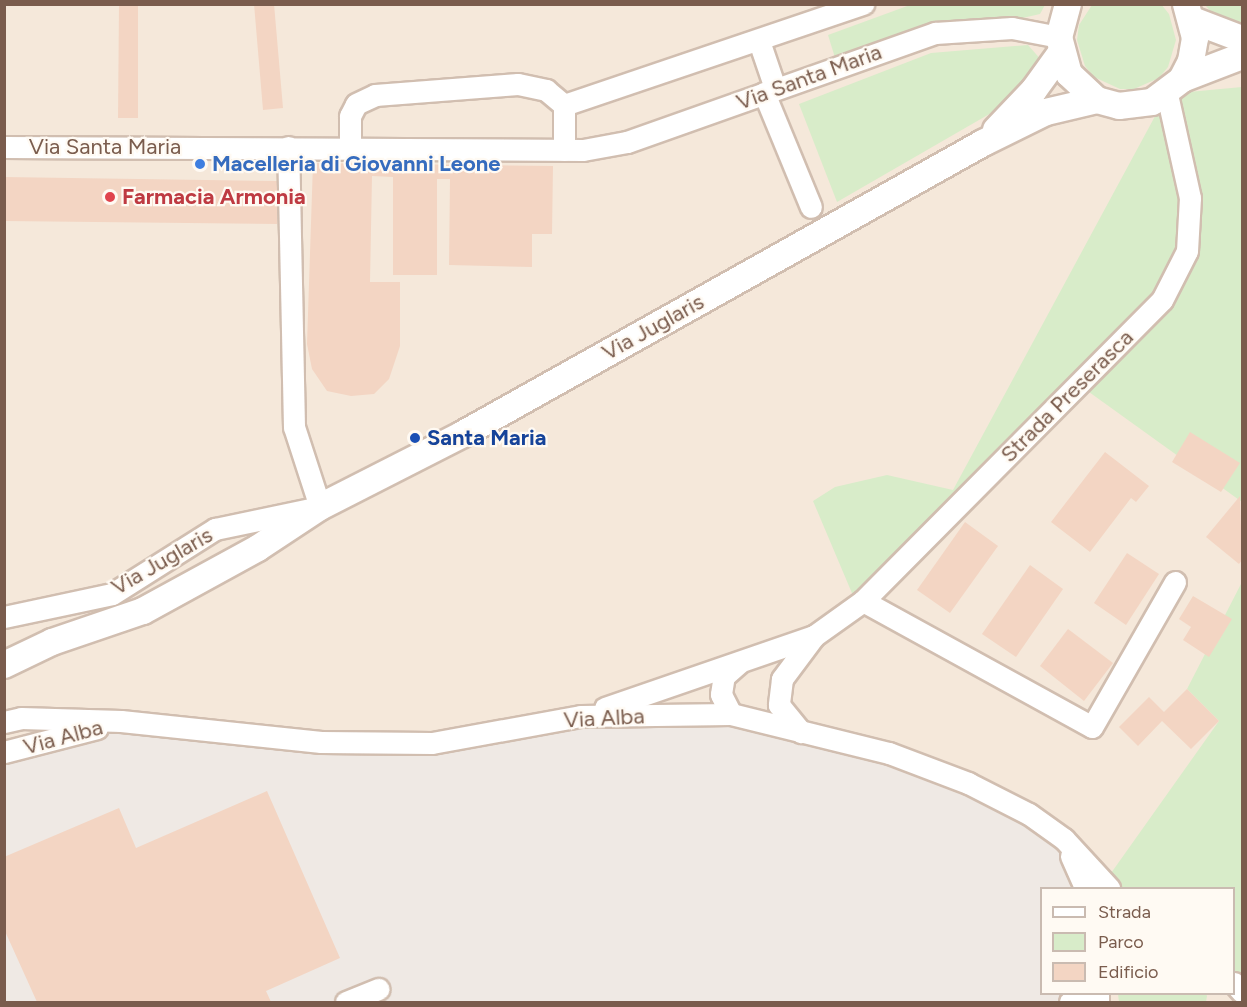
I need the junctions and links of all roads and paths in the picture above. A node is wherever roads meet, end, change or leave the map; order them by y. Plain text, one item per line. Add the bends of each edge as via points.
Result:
1 (863, 4) edge
2 (1068, 4) edge
3 (1189, 12) edge
4 (1242, 39) edge
5 (759, 41) junction
6 (1059, 46) junction
7 (1242, 56) edge
8 (1174, 86) junction
9 (770, 91) junction
10 (1097, 100) junction
11 (564, 105) junction
12 (983, 143) junction
13 (4, 147) edge
14 (288, 147) junction
15 (350, 148) junction
16 (564, 150) junction
17 (811, 207) dead end
18 (320, 507) junction
19 (1175, 582) dead end
20 (863, 601) junction
21 (4, 617) edge
22 (814, 636) junction
23 (52, 642) junction
24 (4, 649) edge
25 (739, 663) junction
26 (4, 665) edge
27 (731, 714) junction
28 (581, 716) junction
29 (121, 721) junction
30 (4, 722) edge
31 (801, 732) junction
32 (4, 752) edge
33 (1064, 839) junction
34 (1085, 887) edge
35 (1108, 887) edge
36 (379, 989) dead end
37 (346, 1002) edge

1 - 5 street
2 - 6 street
3 - 4 street
3 - 8 street via 1195,38 1191,61
5 - 9 street
5 - 11 street
6 - 9 street, Via Santa Maria via 1012,28 935,33
6 - 10 street via 1069,74
6 - 12 street, Via Juglaris via 1034,90
7 - 8 street
8 - 10 street via 1137,106
8 - 20 street, Strada Preserasca via 1190,198 1187,250 1162,300
9 - 16 street, Via Santa Maria via 627,142
9 - 17 street
10 - 12 street, Via Juglaris via 1046,112
11 - 15 street via 546,90 518,84 375,96 356,104 350,116
11 - 16 street
12 - 18 street, Via Juglaris via 463,434
13 - 14 street, Via Santa Maria
14 - 15 street, Via Santa Maria
14 - 18 street via 294,427
15 - 16 street, Via Santa Maria
18 - 21 street, Via Juglaris via 215,529 112,594
18 - 23 street, Via Juglaris via 258,548 143,611
19 - 20 street via 1092,727
20 - 22 street, Strada Preserasca
22 - 25 street, Strada Preserasca
22 - 31 street, Strada Preserasca via 782,679 779,705
23 - 24 street, Via Juglaris
23 - 26 street, Via Juglaris
25 - 27 street via 724,676 721,694
25 - 28 street, Strada Preserasca
27 - 28 street, Via Alba
27 - 31 street, Via Alba
28 - 29 street, Via Alba via 432,744 321,742
29 - 30 street, Via Alba via 21,718
29 - 32 street, Via Alba
31 - 33 street, Via Alba via 889,753 968,783 1029,814
33 - 34 street
33 - 35 street, Via Alba
36 - 37 street

